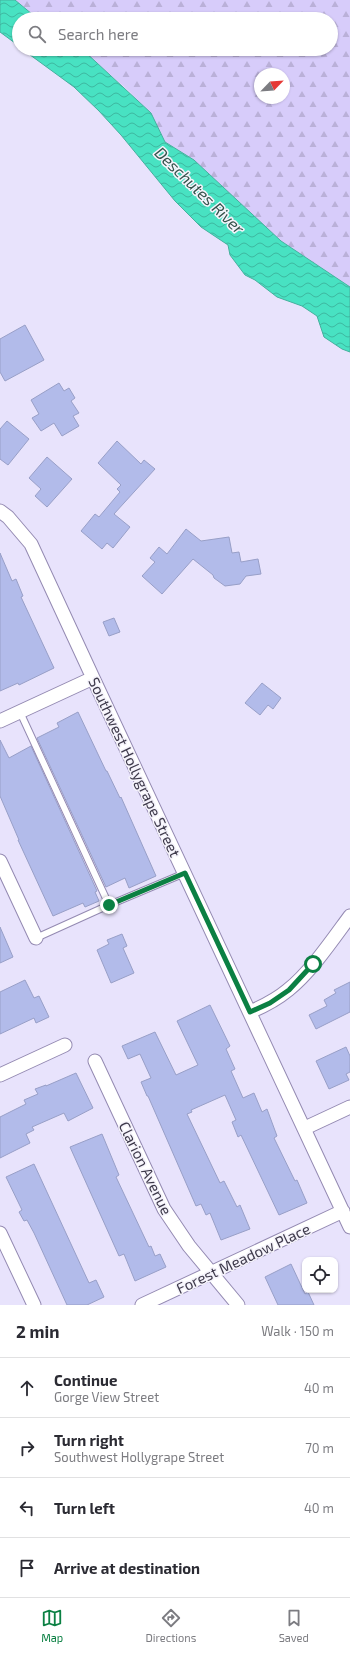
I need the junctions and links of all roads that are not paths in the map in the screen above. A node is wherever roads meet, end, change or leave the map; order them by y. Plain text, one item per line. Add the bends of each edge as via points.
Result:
1 (0, 511) edge
2 (93, 678) junction
3 (20, 712) junction
4 (0, 721) edge
5 (0, 861) edge
6 (185, 873) junction
7 (109, 905) junction
8 (350, 916) edge
9 (36, 938) joint
10 (250, 1012) junction
11 (65, 1045) dead end
12 (95, 1060) dead end
13 (0, 1075) edge
14 (350, 1107) edge
15 (305, 1128) junction
16 (343, 1212) junction
17 (350, 1227) edge
18 (0, 1233) edge
19 (213, 1273) junction
20 (34, 1305) edge
21 (142, 1305) edge
22 (238, 1305) edge

1 - 2 street, Southwest Hollygrape Street via 31,544
2 - 3 street
2 - 6 street, Southwest Hollygrape Street
3 - 4 street
3 - 7 lane
5 - 9 street
6 - 7 lane
6 - 10 street, Southwest Hollygrape Street
7 - 9 lane
8 - 10 street via 289,990
10 - 15 street, Southwest Hollygrape Street
11 - 13 street
12 - 19 street, Clarion Avenue via 164,1209 189,1246
14 - 15 street
15 - 16 street, Southwest Hollygrape Street
16 - 17 street, Southwest Hollygrape Street
16 - 19 street, Forest Meadow Place
18 - 20 street
19 - 21 street, Forest Meadow Place
19 - 22 street, Clarion Avenue

